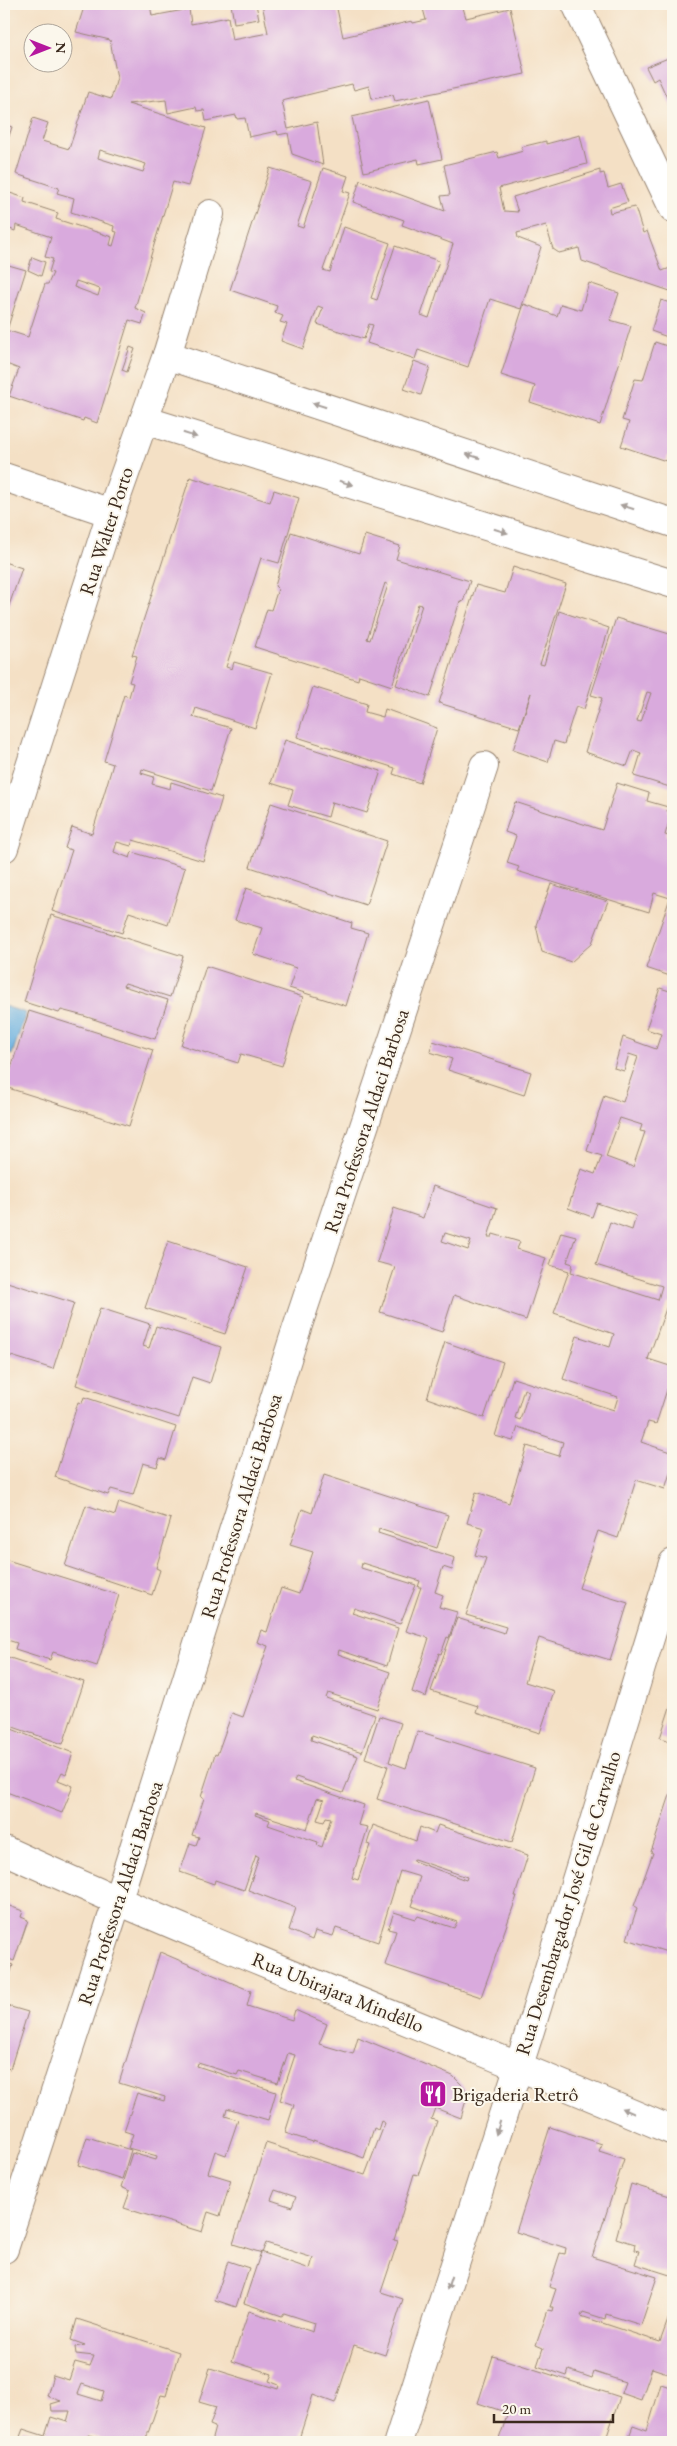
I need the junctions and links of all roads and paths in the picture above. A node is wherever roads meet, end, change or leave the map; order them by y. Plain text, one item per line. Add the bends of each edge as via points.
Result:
1 (576, 4) edge
2 (673, 208) edge
3 (210, 214) dead end
4 (167, 355) junction
5 (144, 420) junction
6 (4, 476) edge
7 (112, 513) junction
8 (673, 523) edge
9 (673, 584) edge
10 (484, 766) dead end
11 (4, 848) edge
12 (673, 1564) edge
13 (4, 1850) edge
14 (117, 1902) junction
15 (518, 2065) junction
16 (673, 2130) edge
17 (4, 2249) edge
18 (398, 2442) edge

1 - 2 street
3 - 4 street, Rua Walter Porto
4 - 5 street, Rua Walter Porto
8 -> 4 street
5 - 7 street, Rua Walter Porto
5 -> 9 street
6 - 7 street
7 - 11 street, Rua Walter Porto
10 - 14 street, Rua Professora Aldaci Barbosa via 293,1340
12 - 15 street, Rua Desembargador José Gil de Carvalho
13 - 14 street, Rua Ubirajara Mindêllo
14 - 15 street, Rua Ubirajara Mindêllo
14 - 17 street, Rua Professora Aldaci Barbosa
16 -> 15 street, Rua Ubirajara Mindêllo
15 -> 18 street, Rua Desembargador José Gil de Carvalho

